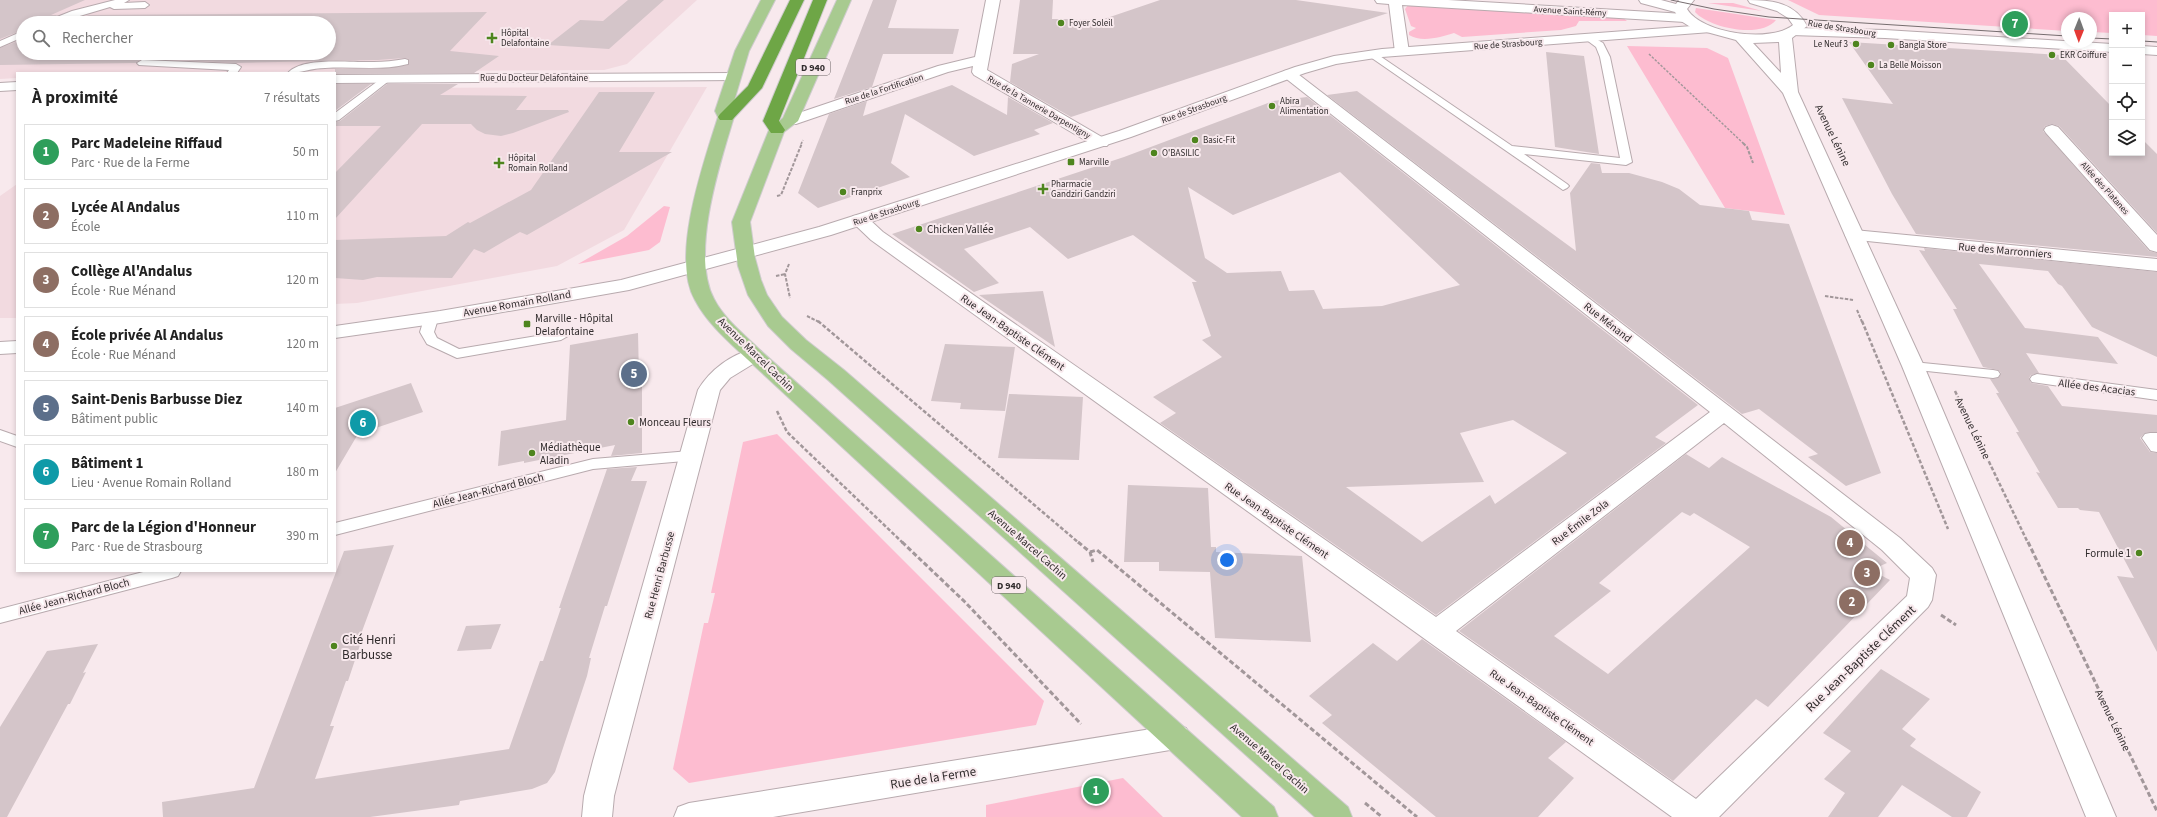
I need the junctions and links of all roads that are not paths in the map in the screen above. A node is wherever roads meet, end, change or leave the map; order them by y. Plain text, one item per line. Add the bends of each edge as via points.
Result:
1 (125, 0) edge
2 (768, 0) edge
3 (797, 0) edge
4 (820, 0) edge
5 (844, 0) edge
6 (993, 0) edge
7 (1389, 0) edge
8 (1646, 0) edge
9 (1755, 0) edge
10 (1776, 4) edge
11 (145, 5) dead end
12 (93, 8) junction
13 (1684, 9) edge
14 (68, 16) edge
15 (1706, 29) junction
16 (1793, 30) junction
17 (16, 37) edge
18 (1740, 37) junction
19 (1589, 38) junction
20 (0, 44) edge
21 (2109, 48) edge
22 (2145, 50) edge
23 (2157, 51) edge
24 (1402, 52) junction
25 (1371, 54) junction
26 (980, 60) junction
27 (405, 62) dead end
28 (142, 63) dead end
29 (233, 72) edge
30 (294, 72) edge
31 (1289, 74) junction
32 (733, 77) junction
33 (386, 78) junction
34 (336, 79) edge
35 (16, 86) edge
36 (0, 87) edge
37 (1790, 92) junction
38 (336, 117) edge
39 (726, 117) junction
40 (783, 125) junction
41 (2052, 130) dead end
42 (1101, 143) junction
43 (1511, 149) junction
44 (1563, 186) dead end
45 (859, 220) junction
46 (1854, 235) junction
47 (2157, 246) edge
48 (745, 252) junction
49 (2157, 265) edge
50 (696, 266) junction
51 (431, 319) junction
52 (336, 332) edge
53 (561, 336) dead end
54 (0, 348) edge
55 (16, 348) edge
56 (754, 355) junction
57 (1913, 366) junction
58 (1993, 374) dead end
59 (2037, 379) dead end
60 (2157, 395) edge
61 (1724, 412) junction
62 (0, 435) edge
63 (2157, 438) edge
64 (16, 442) edge
65 (2157, 447) edge
66 (690, 456) junction
67 (336, 529) edge
68 (168, 572) edge
69 (1923, 575) joint
70 (0, 616) edge
71 (1436, 632) junction
72 (1176, 736) junction
73 (597, 817) edge
74 (689, 817) edge
75 (1263, 817) edge
76 (1337, 817) edge
77 (1697, 817) edge
78 (2101, 817) edge

1 - 12 lane
2 - 32 main road, D 940 via 742,51
3 - 39 highway via 755,88
4 - 40 highway via 771,121
5 - 40 main road, D 940
6 - 26 street, Rue de la Tannerie Darpentigny
7 - 13 street, Avenue Saint-Rémy
7 - 24 street
8 - 13 street
9 - 10 street
10 - 16 street
11 - 12 lane
12 - 14 lane
13 - 15 street
15 - 18 street, Rue de Strasbourg
15 - 19 street, Rue de Strasbourg
16 - 18 street, Rue de Strasbourg via 1759,38
16 - 21 street, Rue de Strasbourg
16 - 37 street, Avenue Lénine
17 - 20 lane
18 - 37 street, Avenue Lénine
19 - 24 street, Rue de Strasbourg
19 - 43 lane via 1600,45 1605,56 1626,162
22 - 23 street
24 - 25 street, Rue de Strasbourg
25 - 31 street, Rue de Strasbourg via 1334,60
25 - 43 lane
26 - 40 street, Rue de la Fortification via 943,69
26 - 42 street, Rue de la Tannerie Darpentigny via 978,72
27 - 30 lane via 384,66 310,66
28 - 29 lane via 236,67
31 - 42 street, Rue de Strasbourg
31 - 61 street, Rue Ménand
32 - 33 street, Rue du Docteur Delafontaine
32 - 39 main road, D 940 via 723,111
33 - 34 street, Rue du Docteur Delafontaine
33 - 38 lane
35 - 36 street
37 - 46 street, Avenue Lénine
39 - 50 main road, D 940 via 706,183
40 - 48 main road, D 940 via 743,216
41 - 47 street, Allée des Platanes
42 - 45 street, Rue de Strasbourg
43 - 44 lane
45 - 48 street, Rue de Strasbourg
45 - 71 street, Rue Jean-Baptiste Clément via 884,241
46 - 49 street, Rue des Marronniers
46 - 57 street, Avenue Lénine
48 - 50 street, Rue de Strasbourg
48 - 76 main road, Avenue Marcel Cachin / D 940 via 752,281 765,308 788,335 860,395
50 - 51 street, Avenue Romain Rolland via 622,286
50 - 56 main road, Avenue Marcel Cachin / D 940 via 704,298 725,326
51 - 52 street, Avenue Romain Rolland
51 - 53 lane via 427,332 432,341 457,354
54 - 55 street
56 - 66 street, Rue Henri Barbusse via 731,367 712,384
56 - 72 main road, Avenue Marcel Cachin / D 940
57 - 58 lane
57 - 78 street, Avenue Lénine
59 - 60 lane, Allée des Acacias
61 - 69 street, Rue Ménand via 1891,544
61 - 71 street, Rue Émile Zola
62 - 64 lane
63 - 65 lane via 2150,438
66 - 67 lane, Allée Jean-Richard Bloch via 593,464
66 - 73 street, Rue Henri Barbusse via 608,761 599,796
68 - 70 lane, Allée Jean-Richard Bloch
69 - 77 street, Rue Jean-Baptiste Clément via 1919,600
71 - 77 street, Rue Jean-Baptiste Clément
72 - 74 street, Rue de la Ferme
72 - 75 main road, Avenue Marcel Cachin / D 940

